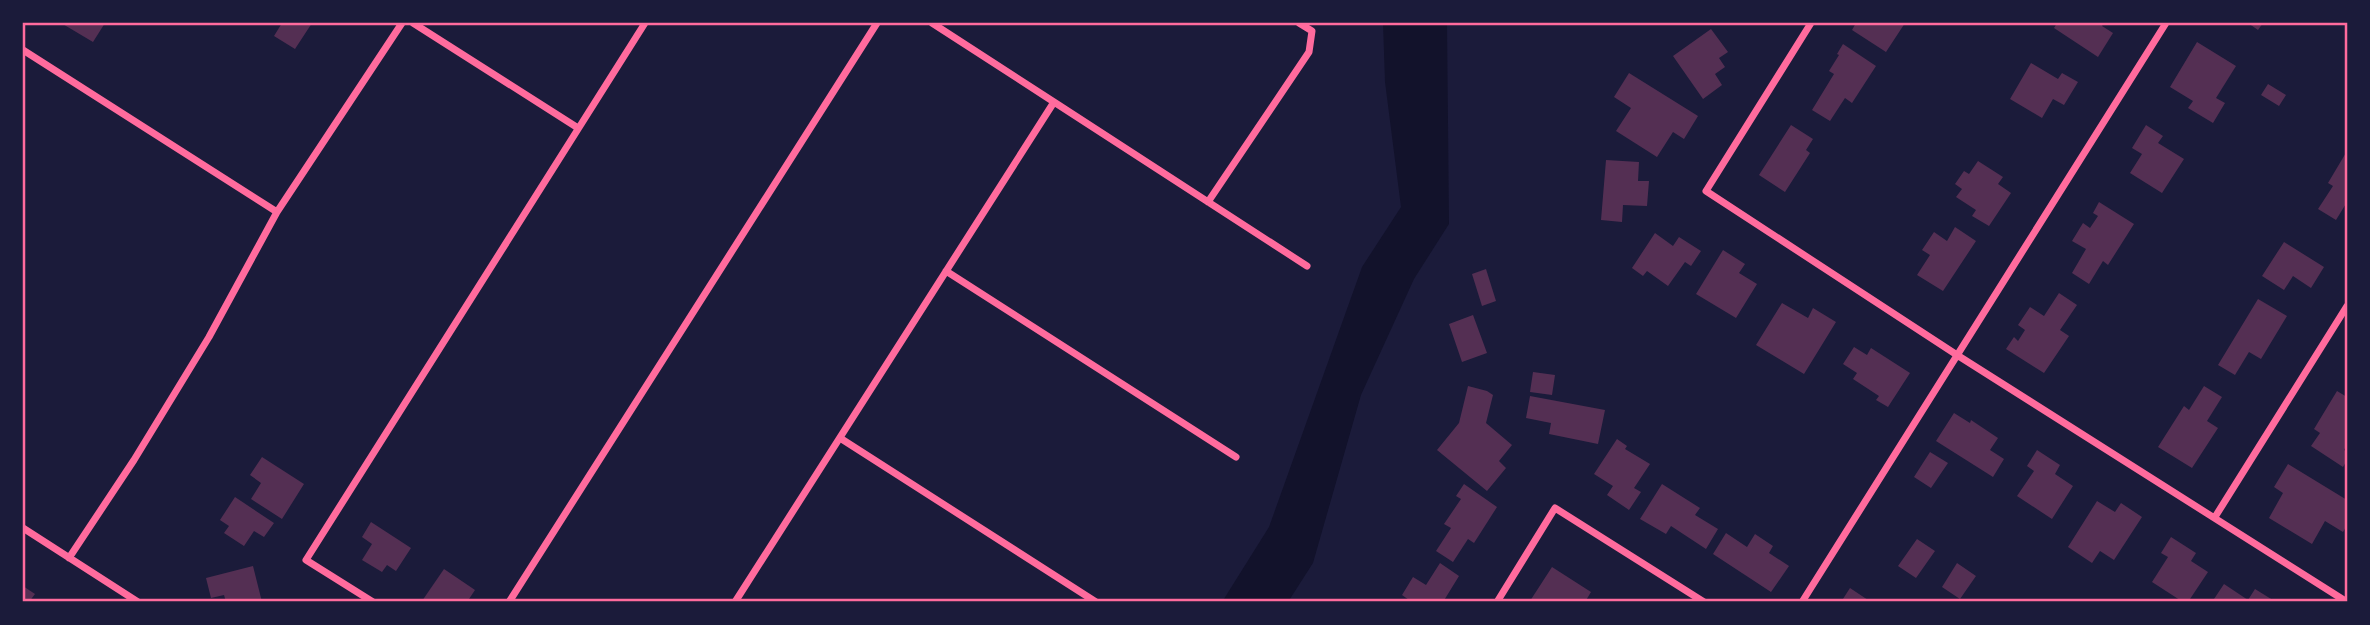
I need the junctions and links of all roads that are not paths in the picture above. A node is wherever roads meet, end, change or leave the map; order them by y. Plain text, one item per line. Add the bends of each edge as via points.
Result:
1 (402, 23) edge
2 (413, 23) edge
3 (645, 23) edge
4 (877, 23) edge
5 (932, 23) edge
6 (1300, 23) edge
7 (1811, 23) edge
8 (2166, 23) edge
9 (23, 50) edge
10 (1055, 102) junction
11 (578, 128) junction
12 (1208, 201) junction
13 (276, 212) junction
14 (1307, 266) dead end
15 (946, 271) junction
16 (2347, 306) edge
17 (1957, 355) junction
18 (839, 438) junction
19 (1236, 457) dead end
20 (2215, 517) junction
21 (23, 528) edge
22 (69, 558) junction
23 (138, 602) edge
24 (373, 602) edge
25 (509, 602) edge
26 (735, 602) edge
27 (1096, 602) edge
28 (1497, 602) edge
29 (1704, 602) edge
30 (1802, 602) edge
31 (2347, 602) edge

1 - 13 street
2 - 11 street
3 - 11 street
4 - 25 street
5 - 10 street
6 - 12 street via 1312,31 1309,52
7 - 17 street via 1706,191
8 - 17 street
9 - 13 street
10 - 12 street
10 - 15 street
11 - 24 street via 306,560
12 - 14 street
13 - 22 street via 209,337
15 - 18 street
15 - 19 street
16 - 20 street
17 - 20 street
17 - 30 street
18 - 26 street
18 - 27 street
20 - 31 street
21 - 22 street
22 - 23 street
28 - 29 street via 1555,509

